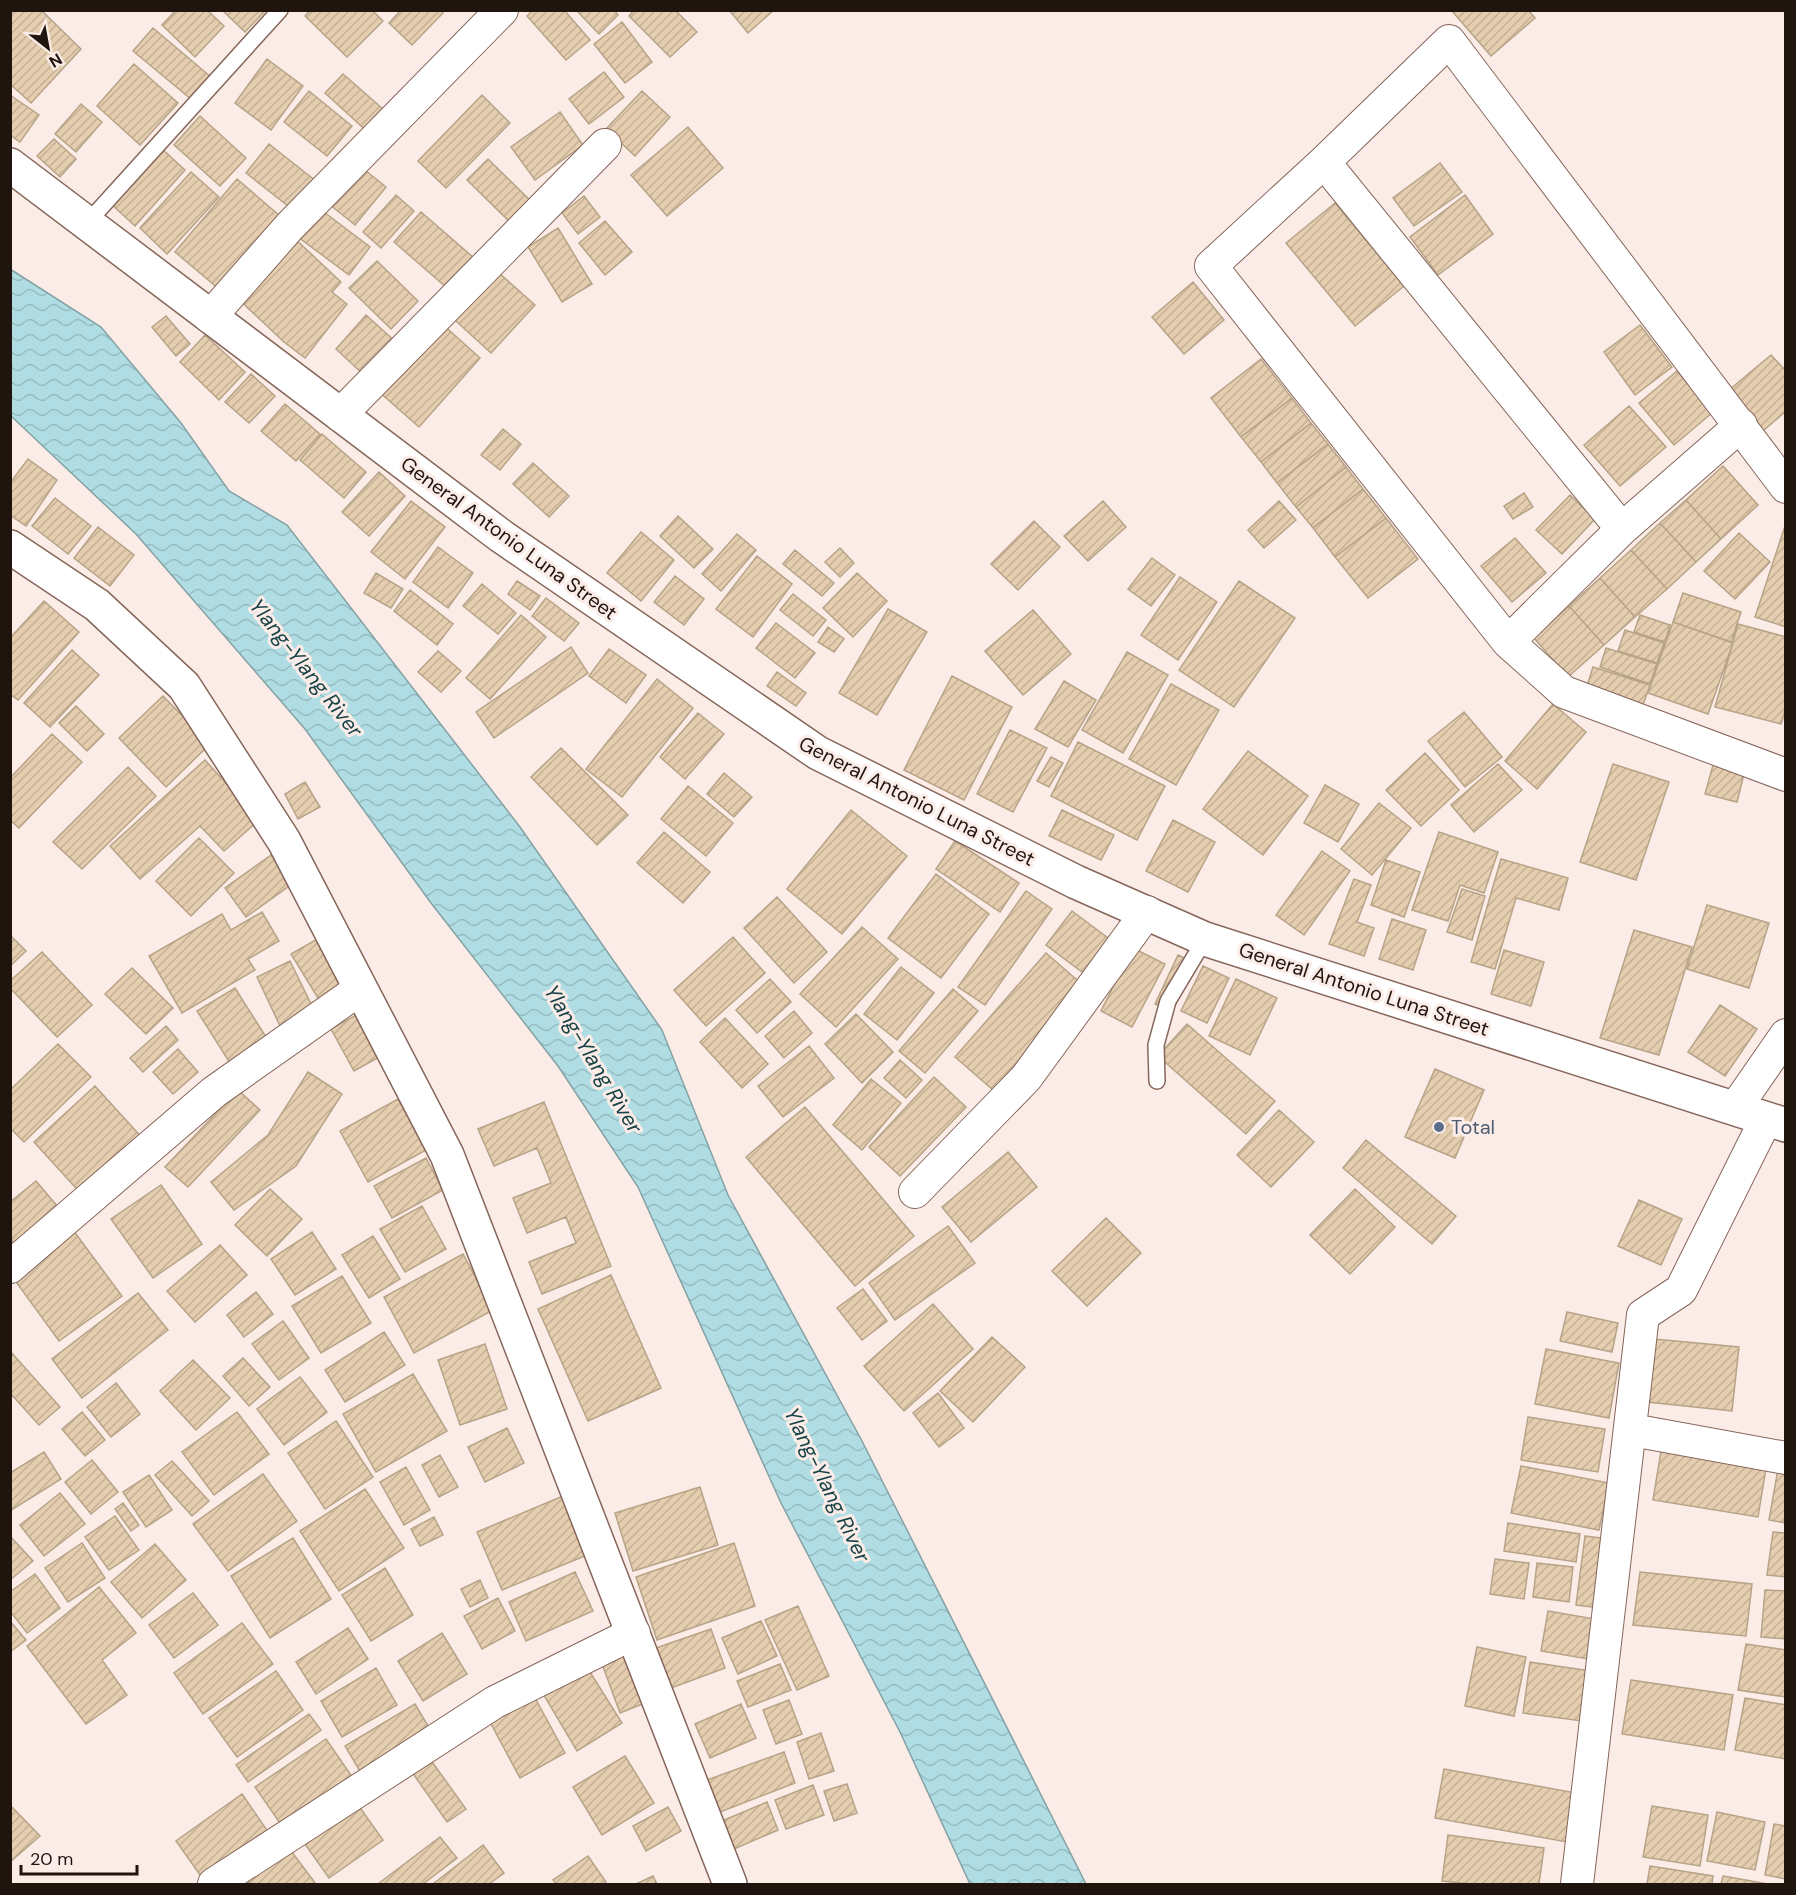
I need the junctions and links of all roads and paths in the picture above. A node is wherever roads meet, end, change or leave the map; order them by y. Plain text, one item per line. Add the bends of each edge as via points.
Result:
1 (280, 10) edge
2 (502, 10) edge
3 (605, 145) dead end
4 (1324, 162) junction
5 (10, 165) edge
6 (87, 223) junction
7 (210, 317) junction
8 (340, 416) junction
9 (1741, 425) junction
10 (1785, 487) edge
11 (1622, 529) junction
12 (10, 547) edge
13 (1508, 642) junction
14 (1785, 775) edge
15 (1147, 912) junction
16 (1205, 939) junction
17 (360, 989) junction
18 (1785, 1035) edge
19 (1157, 1082) dead end
20 (1736, 1107) junction
21 (1776, 1122) edge
22 (915, 1192) dead end
23 (10, 1267) edge
24 (1632, 1430) junction
25 (1785, 1458) edge
26 (634, 1633) junction
27 (214, 1884) edge
28 (730, 1884) edge
29 (1577, 1884) edge

1 - 6 lane
2 - 7 street via 290,226
3 - 8 street
4 - 9 street via 1449,40
4 - 11 street
4 - 13 street via 1211,266
5 - 6 main road, General Antonio Luna Street
6 - 7 main road, General Antonio Luna Street
7 - 8 main road, General Antonio Luna Street
8 - 15 main road, General Antonio Luna Street via 501,536 818,753 1076,882
9 - 10 street
9 - 11 street
11 - 13 street
12 - 17 main road via 97,604 184,686 284,841
13 - 14 street via 1564,692
15 - 16 main road, General Antonio Luna Street
15 - 22 street via 1026,1078
16 - 19 lane via 1168,1002 1156,1045
16 - 20 main road, General Antonio Luna Street
17 - 23 street via 214,1092
17 - 26 main road via 447,1155
18 - 20 street
20 - 21 main road, General Antonio Luna Street
21 - 24 street via 1681,1290 1643,1315
24 - 25 street
24 - 29 street
26 - 27 street via 458,1724
26 - 28 main road

